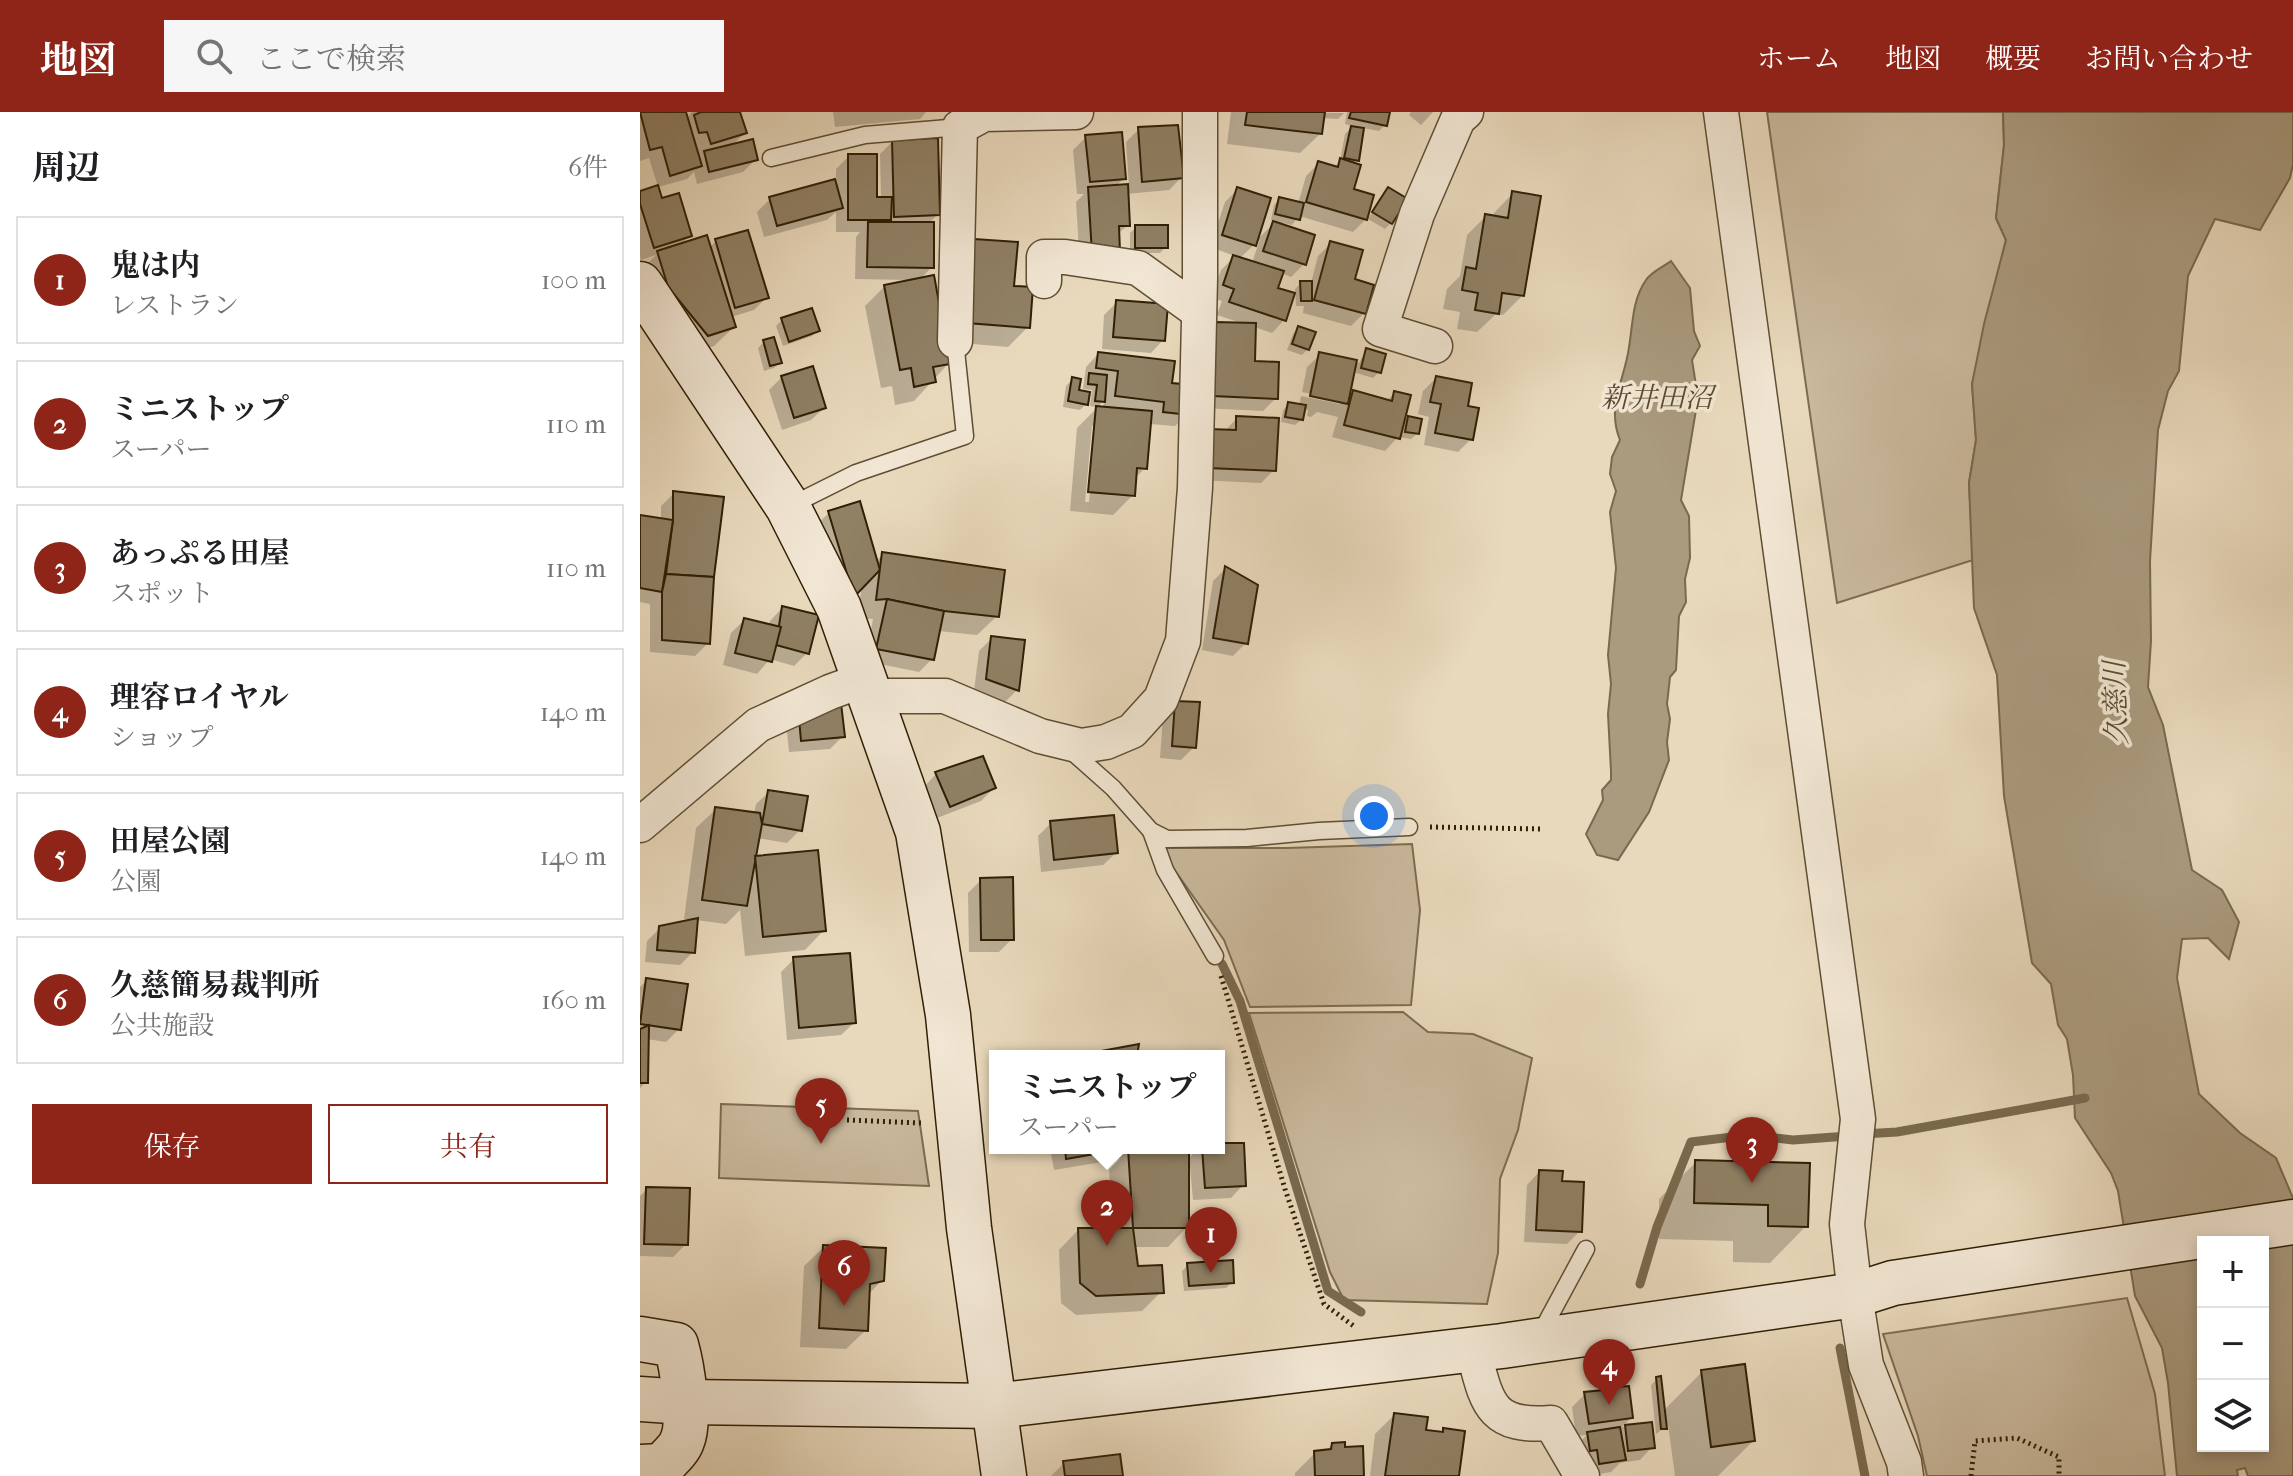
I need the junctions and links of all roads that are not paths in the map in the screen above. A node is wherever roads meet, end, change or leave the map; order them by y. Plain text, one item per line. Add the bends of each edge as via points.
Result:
1 (1076, 112) edge
2 (1200, 112) edge
3 (1466, 112) edge
4 (1721, 112) edge
5 (960, 127) junction
6 (771, 158) dead end
7 (1044, 281) dead end
8 (640, 284) edge
9 (1199, 312) junction
10 (955, 341) joint
11 (1435, 346) dead end
12 (788, 507) junction
13 (867, 688) junction
14 (1061, 741) junction
15 (640, 825) edge
16 (1409, 827) road end
17 (1151, 831) junction
18 (1215, 956) road end
19 (2293, 1222) edge
20 (1586, 1249) dead end
21 (1874, 1289) junction
22 (640, 1339) edge
23 (1536, 1341) junction
24 (1473, 1350) junction
25 (661, 1400) edge
26 (995, 1406) junction
27 (640, 1467) edge
28 (1004, 1476) edge
29 (1582, 1476) edge
30 (1906, 1476) edge

1 - 5 street via 984,114
2 - 9 street
3 - 11 street via 1458,119 1417,214 1380,329
4 - 21 street via 1858,1119 1847,1224
5 - 6 lane via 865,135
5 - 10 street
7 - 9 street via 1044,257 1138,268
8 - 12 street
9 - 14 street via 1195,488 1183,641 1161,699 1132,731 1081,746
10 - 12 lane via 965,436 856,473
12 - 13 street via 839,608
13 - 14 street via 945,696
13 - 15 street via 830,692 758,725
13 - 26 street via 918,832 948,1015 969,1228
14 - 17 lane
16 - 17 lane via 1247,838 1167,839
17 - 18 lane via 1165,870
19 - 21 street
20 - 23 lane
21 - 23 street
21 - 30 street via 1866,1365
22 - 25 street via 676,1345 683,1372
23 - 24 street
24 - 26 street
24 - 29 street via 1485,1396 1502,1418 1529,1425 1551,1423
25 - 26 street
25 - 27 street via 683,1441 662,1466
26 - 28 street

